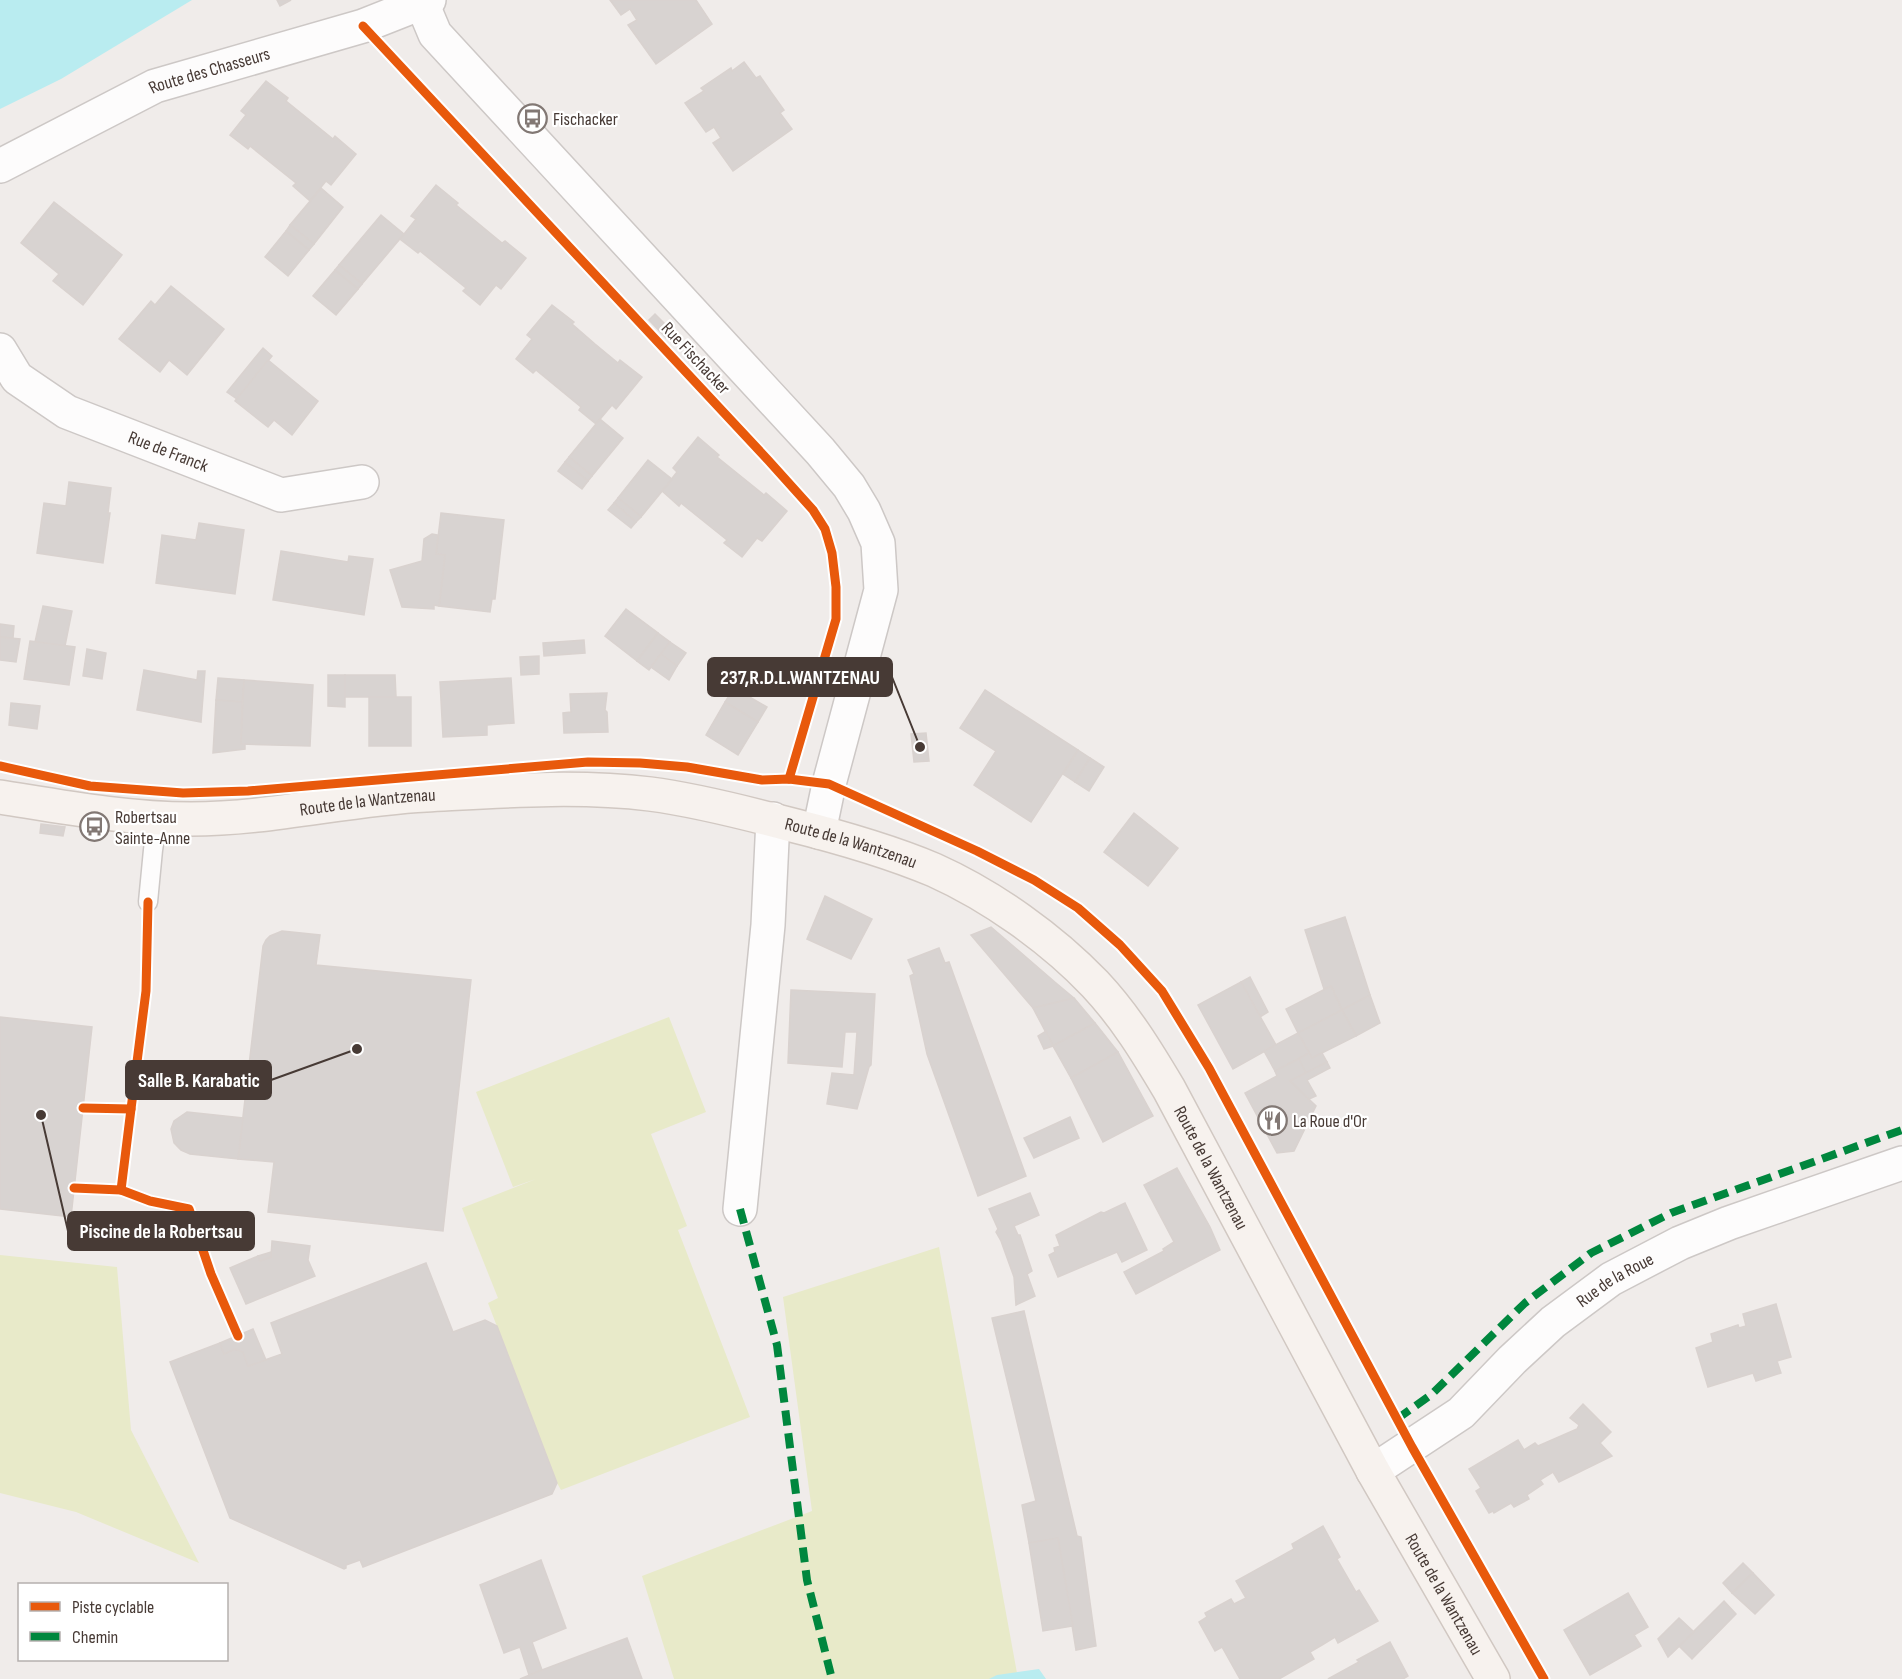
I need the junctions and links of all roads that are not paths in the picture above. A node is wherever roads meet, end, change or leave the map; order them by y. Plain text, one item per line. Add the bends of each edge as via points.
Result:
1 (425, 2) edge
2 (0, 166) edge
3 (0, 350) edge
4 (362, 482) dead end
5 (0, 797) edge
6 (158, 818) junction
7 (773, 819) junction
8 (819, 832) junction
9 (148, 902) dead end
10 (1902, 1163) edge
11 (740, 1209) dead end
12 (1373, 1472) junction
13 (1493, 1679) edge

1 - 2 street, Route des Chasseurs via 363,26 155,86
1 - 8 street, Rue Fischacker via 435,34 820,451 864,511 878,543 881,590
3 - 4 street, Rue de Franck via 17,378 67,412 281,495
5 - 6 main road, Route de la Wantzenau
6 - 7 main road, Route de la Wantzenau via 235,817 421,795 590,790 650,794
6 - 9 lane
7 - 8 main road, Route de la Wantzenau
7 - 11 street, Route de la Wantzenau via 768,925
8 - 12 main road, Route de la Wantzenau via 934,871 997,904 1058,949 1116,1008 1169,1089
10 - 12 street, Rue de la Roue via 1729,1223 1611,1279 1553,1322 1461,1413
12 - 13 main road, Route de la Wantzenau

